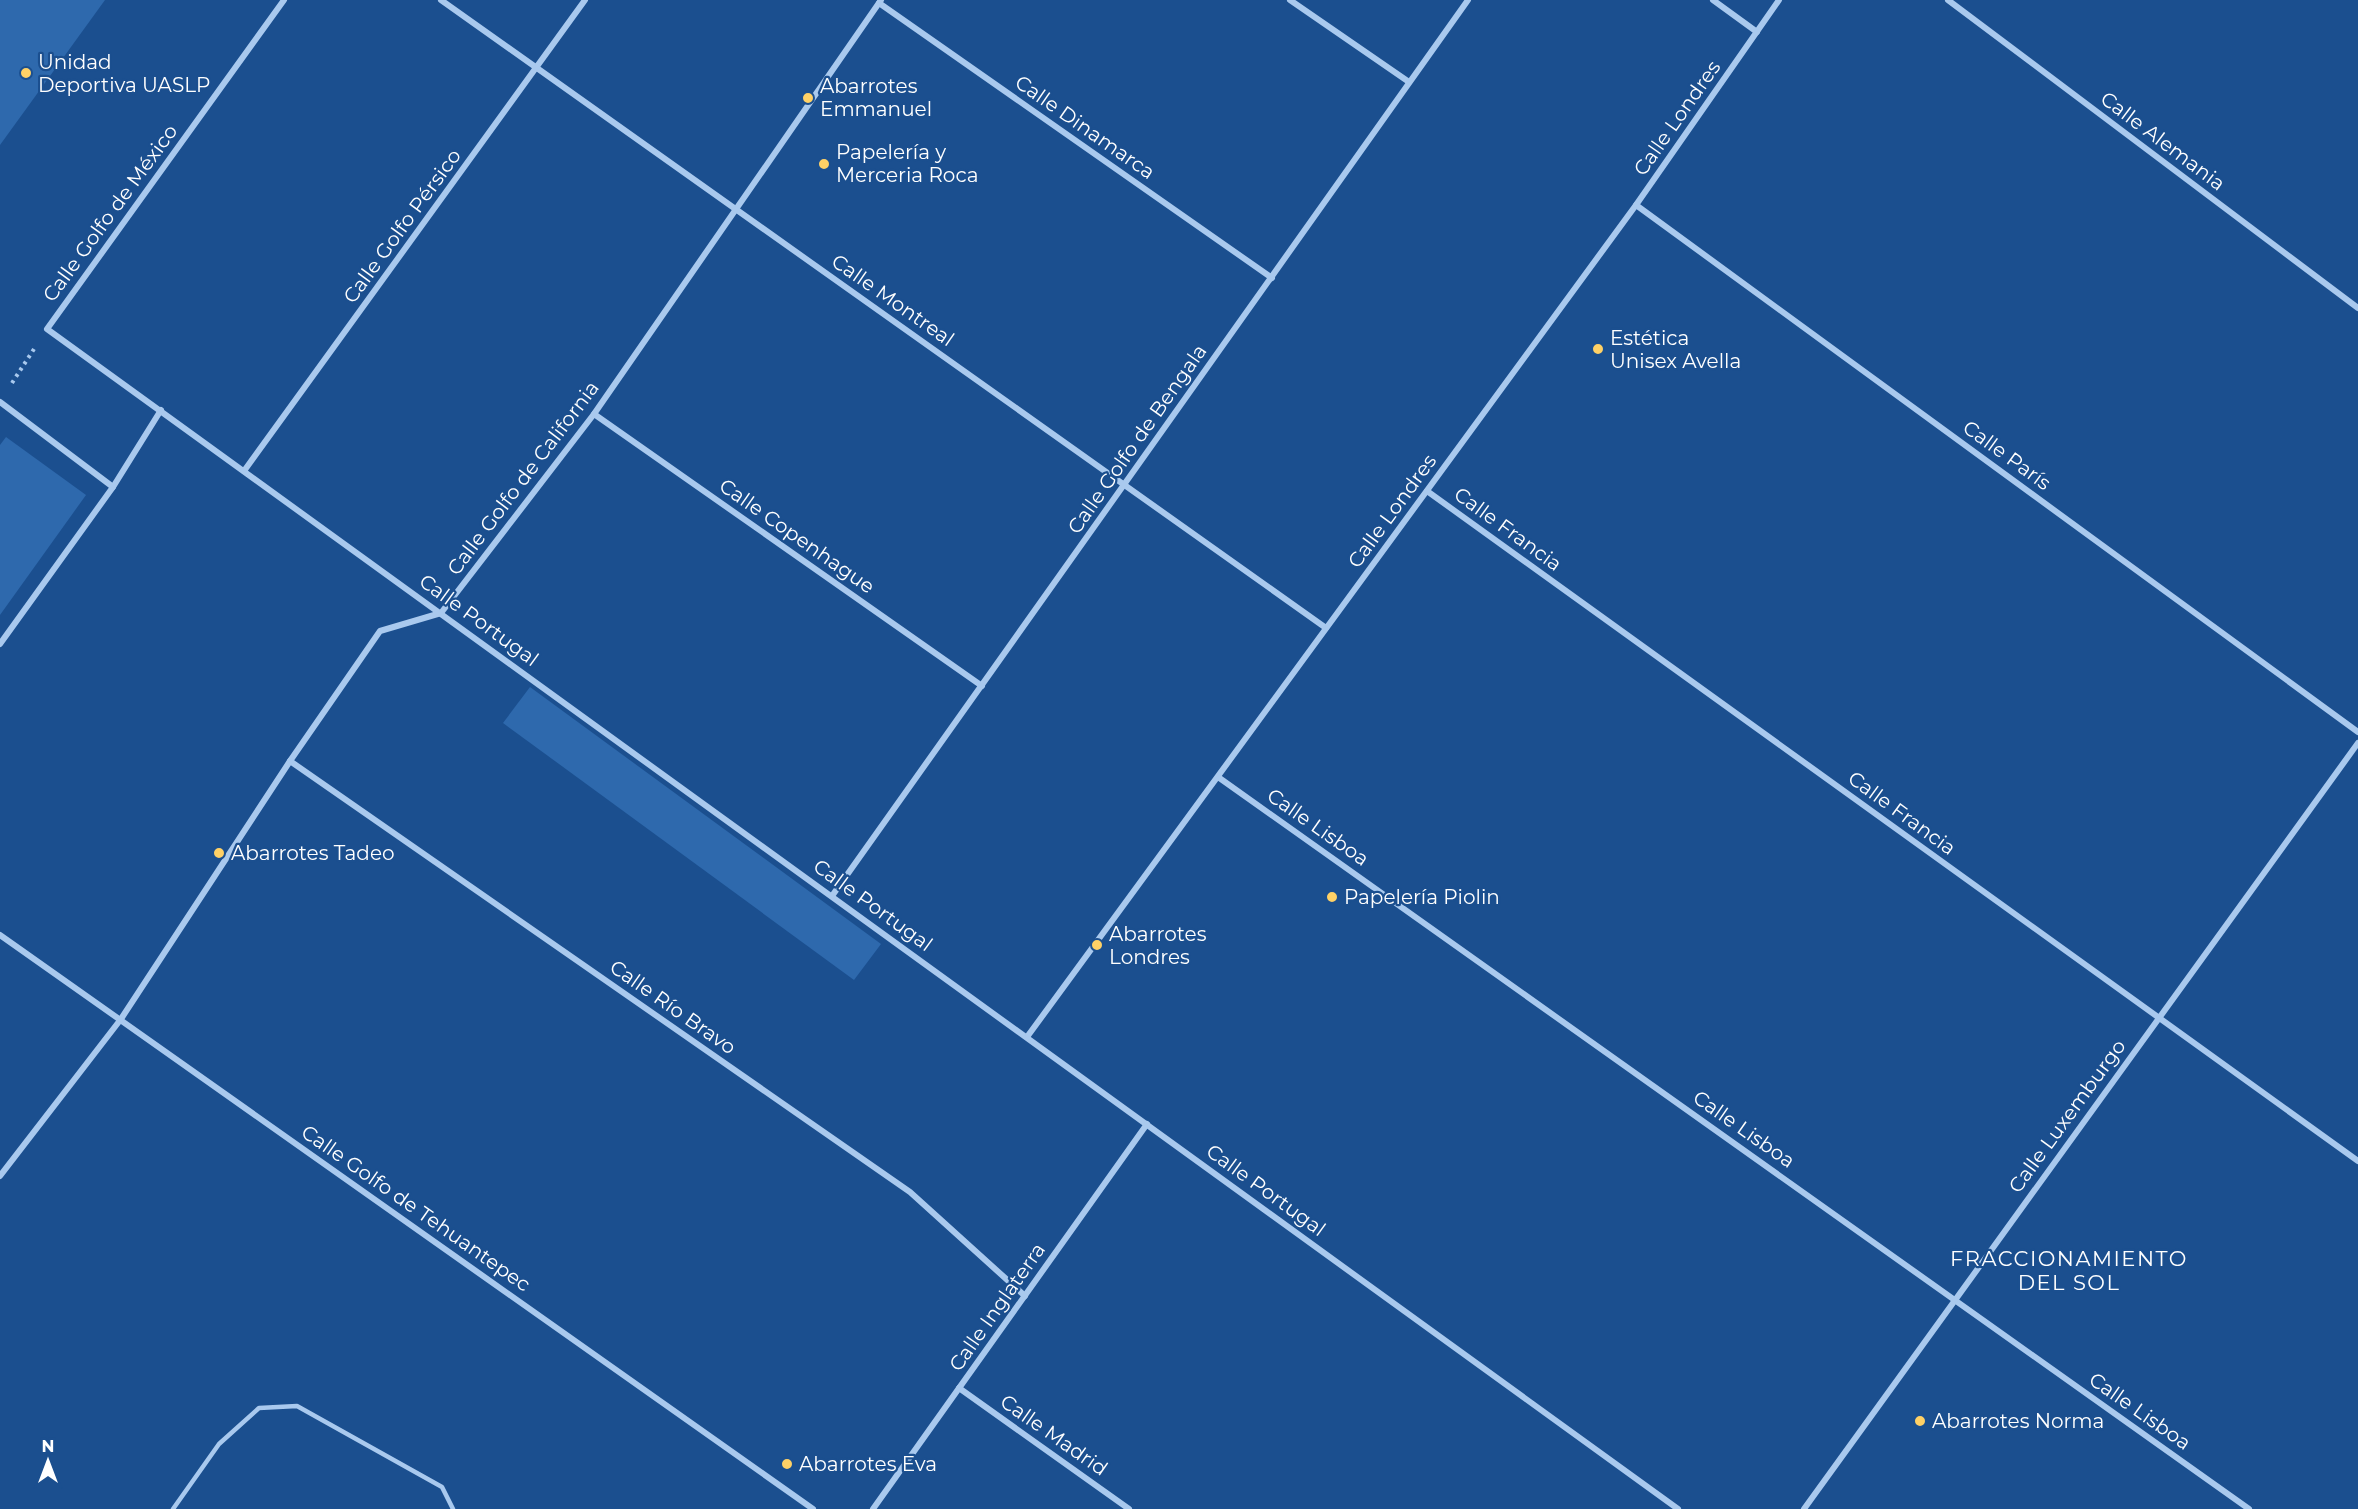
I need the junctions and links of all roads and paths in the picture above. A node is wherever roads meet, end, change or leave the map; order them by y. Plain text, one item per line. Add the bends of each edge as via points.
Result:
1 (284, 0) edge
2 (441, 0) edge
3 (585, 0) edge
4 (1290, 0) edge
5 (1468, 0) edge
6 (1713, 0) edge
7 (1779, 0) edge
8 (1948, 0) edge
9 (880, 1) edge
10 (1757, 32) junction
11 (537, 69) junction
12 (1409, 82) junction
13 (1636, 205) junction
14 (735, 209) junction
15 (1272, 278) junction
16 (2358, 308) edge
17 (47, 329) junction
18 (6, 392) dead end
19 (0, 402) edge
20 (161, 410) junction
21 (594, 414) junction
22 (244, 471) junction
23 (1125, 485) junction
24 (113, 487) junction
25 (1427, 491) junction
26 (441, 613) junction
27 (1326, 628) junction
28 (0, 644) edge
29 (982, 686) junction
30 (2358, 732) edge
31 (2358, 743) edge
32 (290, 760) junction
33 (1218, 777) junction
34 (832, 896) junction
35 (0, 935) edge
36 (2159, 1018) junction
37 (121, 1019) junction
38 (1027, 1037) junction
39 (1147, 1124) junction
40 (2358, 1161) edge
41 (0, 1176) edge
42 (1024, 1296) junction
43 (1955, 1299) junction
44 (959, 1388) junction
45 (173, 1509) edge
46 (453, 1509) edge
47 (813, 1509) edge
48 (873, 1509) edge
49 (1129, 1509) edge
50 (1678, 1509) edge
51 (1804, 1509) edge
52 (2249, 1509) edge

1 - 17 street, Calle Golfo de México
2 - 11 street, Calle Montreal
3 - 11 street, Calle Golfo Pérsico
4 - 12 street
5 - 12 street, Calle Golfo de Bengala
6 - 10 street
7 - 10 street, Calle Londres
8 - 16 street, Calle Alemania
9 - 14 street, Calle Golfo de California
9 - 15 street, Calle Dinamarca
10 - 13 street, Calle Londres
11 - 14 street, Calle Montreal
11 - 22 street, Calle Golfo Pérsico
12 - 15 street, Calle Golfo de Bengala
13 - 25 street, Calle Londres
13 - 30 street, Calle París
14 - 21 street, Calle Golfo de California
14 - 23 street, Calle Montreal
15 - 23 street, Calle Golfo de Bengala
17 - 18 path
17 - 20 street, Calle Portugal
19 - 24 street
20 - 22 street, Calle Portugal
20 - 24 street
21 - 26 street, Calle Golfo de California
21 - 29 street, Calle Copenhague
22 - 26 street, Calle Portugal
23 - 27 street, Calle Montreal
23 - 29 street, Calle Golfo de Bengala
24 - 28 street
25 - 27 street, Calle Londres
25 - 36 street, Calle Francia
26 - 32 street via 380,631
26 - 34 street, Calle Portugal
27 - 33 street, Calle Londres
29 - 34 street, Calle Golfo de Bengala
31 - 36 street, Calle Luxemburgo
32 - 37 street
32 - 42 street, Calle Río Bravo via 910,1192
33 - 38 street, Calle Londres
33 - 43 street, Calle Lisboa
34 - 38 street, Calle Portugal
35 - 37 street, Calle Golfo de Tehuantepec
36 - 40 street, Calle Francia
36 - 43 street, Calle Luxemburgo
37 - 41 street
37 - 47 street, Calle Golfo de Tehuantepec
38 - 39 street, Calle Portugal
39 - 42 street, Calle Inglaterra
39 - 50 street, Calle Portugal
42 - 44 street, Calle Inglaterra
43 - 51 street, Calle Luxemburgo
43 - 52 street, Calle Lisboa
44 - 48 street, Calle Inglaterra
44 - 49 street, Calle Madrid
45 - 46 lane via 219,1444 259,1408 297,1406 442,1487

